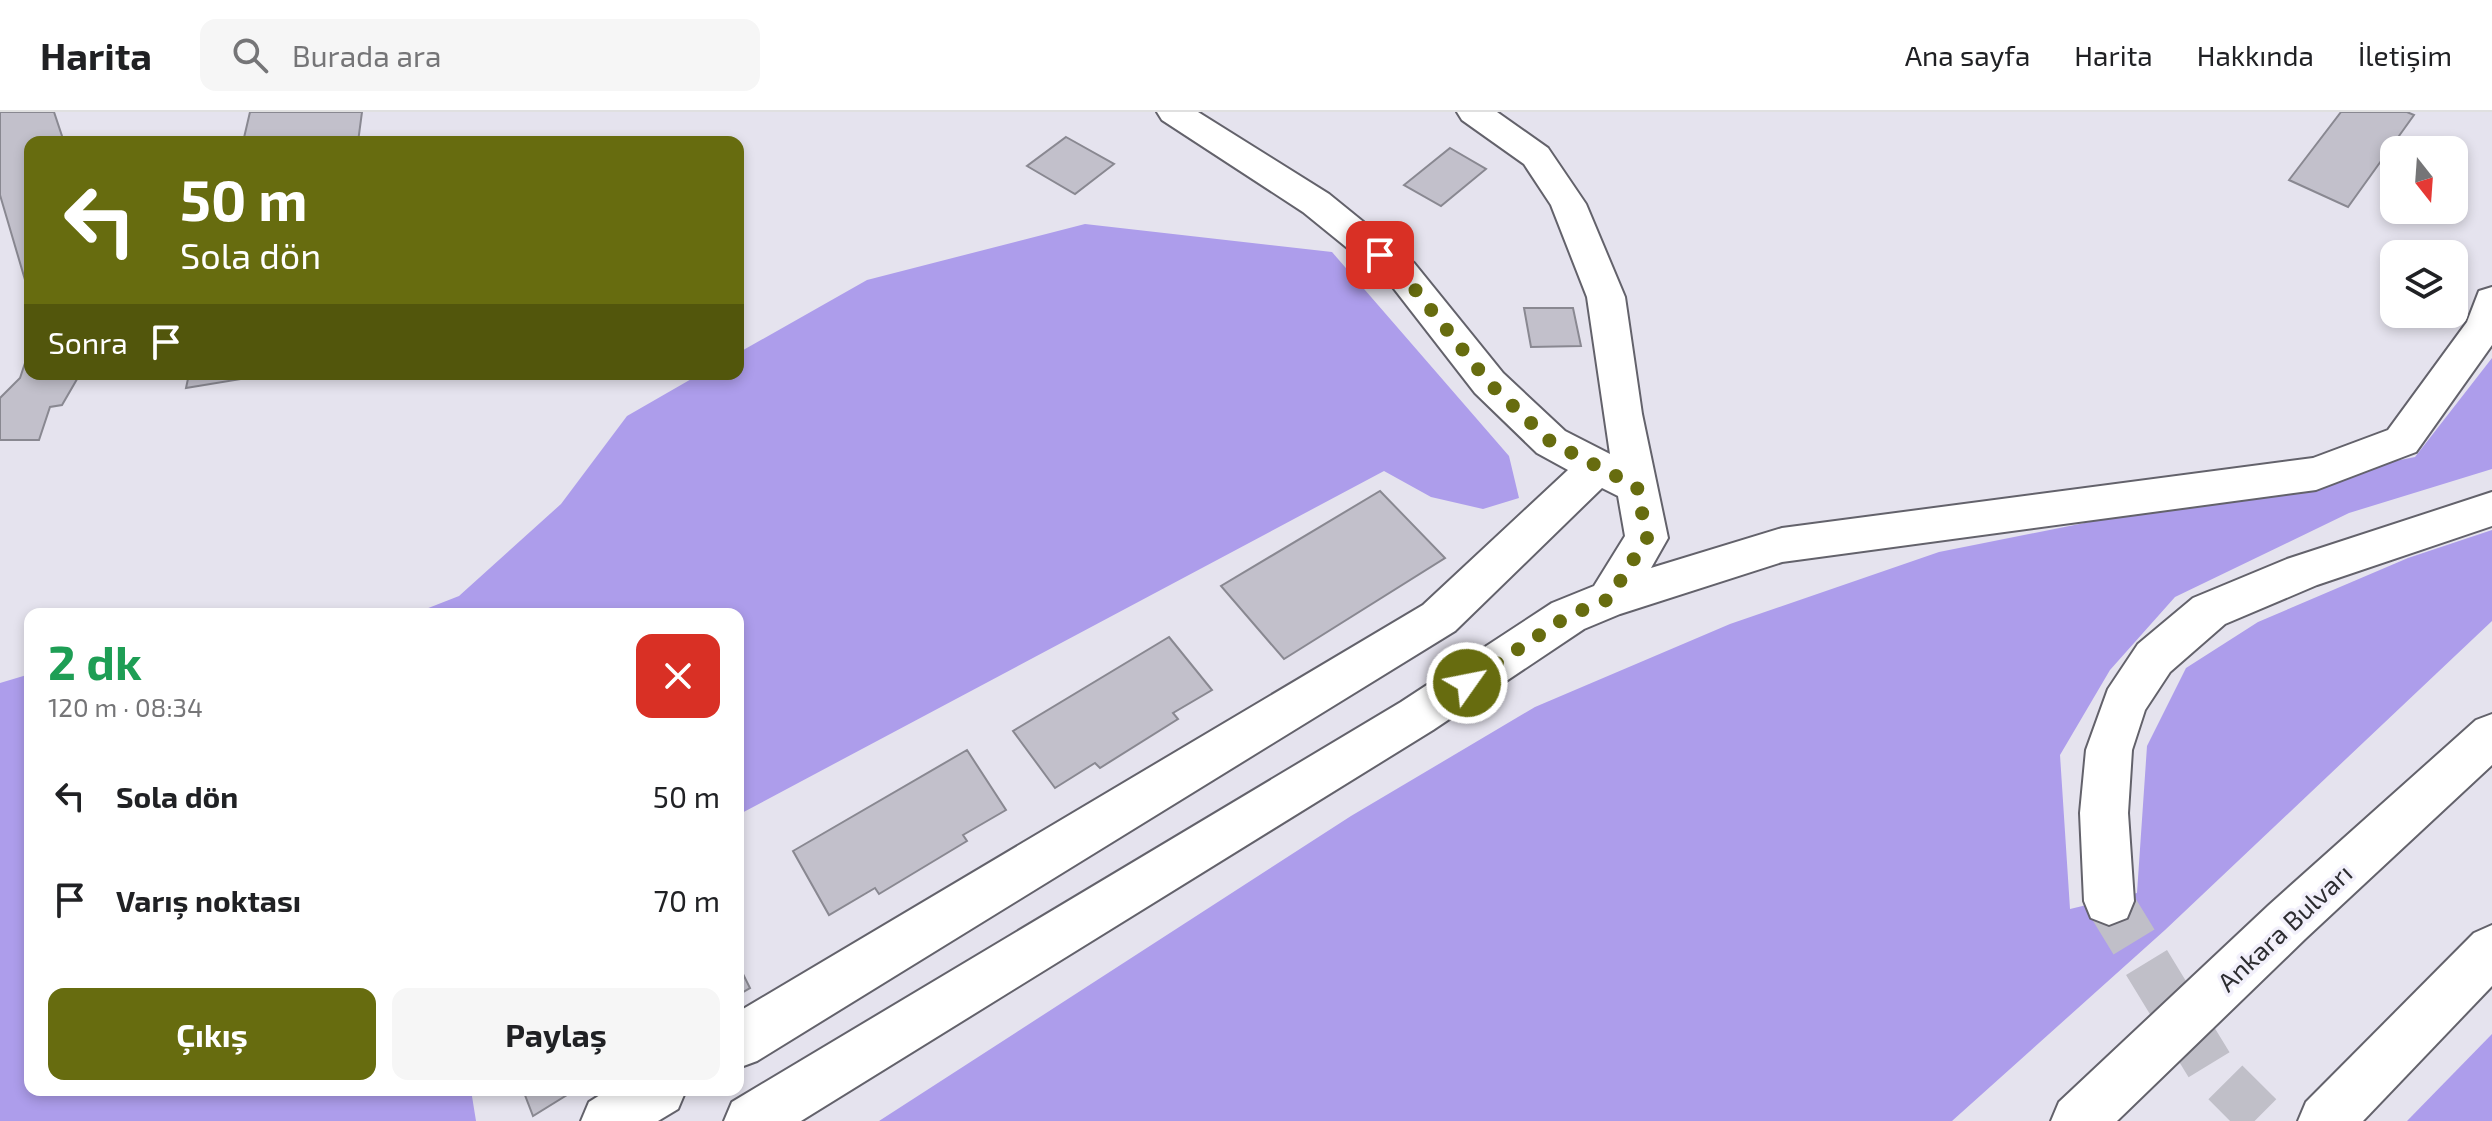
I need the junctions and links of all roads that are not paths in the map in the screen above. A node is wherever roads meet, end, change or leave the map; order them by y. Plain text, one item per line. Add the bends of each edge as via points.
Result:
1 (1174, 112) edge
2 (1474, 112) edge
3 (2492, 300) edge
4 (1618, 477) junction
5 (2492, 509) edge
6 (1609, 599) junction
7 (2492, 735) edge
8 (2109, 901) tunnel mouth
9 (2492, 950) edge
10 (744, 1038) edge
11 (649, 1096) edge
12 (608, 1121) edge
13 (751, 1121) edge
14 (2078, 1121) edge
15 (2325, 1121) edge

1 - 4 street via 1316,203 1401,272 1489,383 1551,442
2 - 4 street via 1536,156 1568,204 1606,297 1622,414
3 - 6 street via 2485,326 2402,441 2316,474 1782,545
4 - 6 street via 1647,538
4 - 10 street via 1439,618
5 - 8 street via 2302,572 2209,611 2154,658 2124,703 2109,750 2104,813
6 - 13 street via 1568,616 1417,716
7 - 14 street, Ankara Bulvarı
9 - 15 street
11 - 12 street

